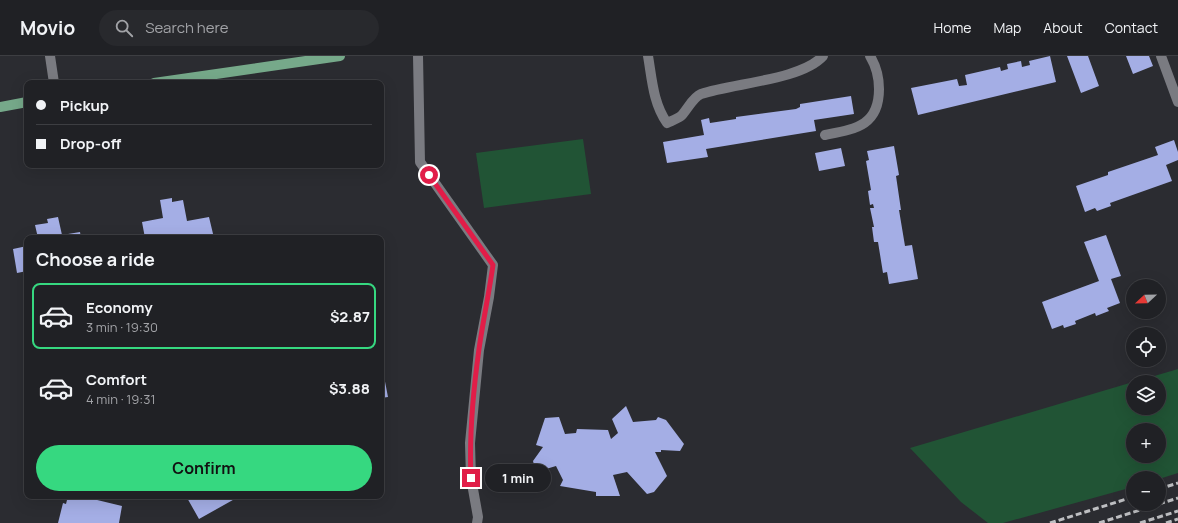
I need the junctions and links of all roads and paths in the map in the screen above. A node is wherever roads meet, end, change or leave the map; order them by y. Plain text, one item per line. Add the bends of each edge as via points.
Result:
1 (50, 56) edge
2 (340, 56) edge
3 (418, 56) edge
4 (648, 56) edge
5 (823, 56) edge
6 (870, 56) edge
7 (1161, 56) edge
8 (54, 80) edge
9 (175, 80) edge
10 (1178, 102) edge
11 (24, 103) edge
12 (0, 107) edge
13 (824, 135) dead end
14 (477, 523) edge

1 - 8 street
2 - 9 main road
3 - 14 street via 420,162 493,265 479,350 470,443 471,478
4 - 5 street via 655,98 667,123 680,117 699,94 785,76 799,71
6 - 13 street via 879,79 879,95 874,113 865,123 850,130
7 - 10 street
11 - 12 main road

